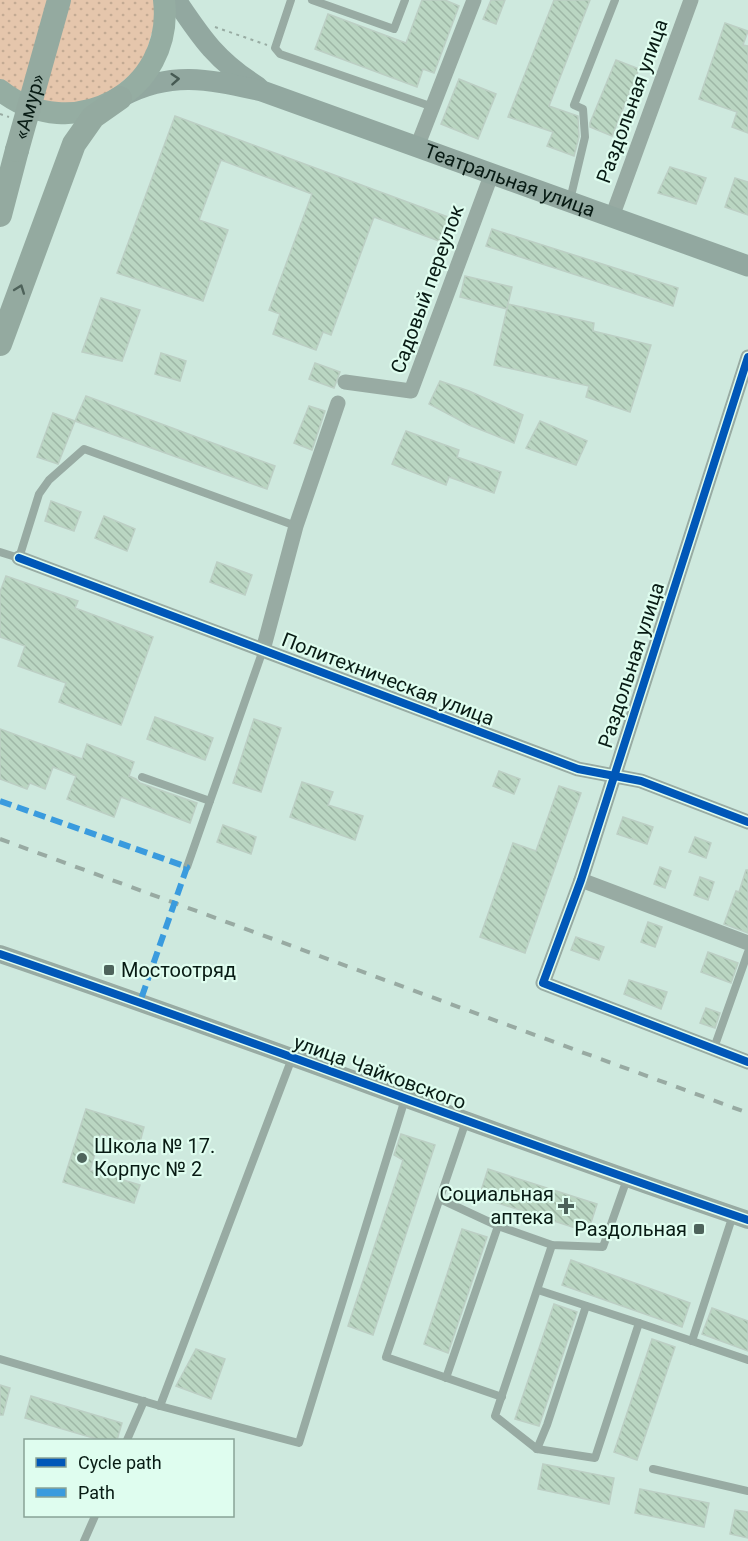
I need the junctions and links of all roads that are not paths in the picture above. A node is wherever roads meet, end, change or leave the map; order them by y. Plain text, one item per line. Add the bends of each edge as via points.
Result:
1 (59, 0) edge
2 (164, 0) edge
3 (176, 0) edge
4 (291, 0) edge
5 (312, 0) edge
6 (405, 0) edge
7 (474, 0) edge
8 (615, 0) edge
9 (691, 0) edge
10 (0, 90) edge
11 (272, 94) junction
12 (120, 98) junction
13 (433, 107) junction
14 (417, 147) junction
15 (492, 173) junction
16 (570, 201) junction
17 (0, 215) edge
18 (612, 217) junction
19 (748, 266) edge
20 (0, 344) edge
21 (748, 357) edge
22 (345, 382) dead end
23 (338, 403) dead end
24 (296, 526) junction
25 (0, 552) edge
26 (19, 558) junction
27 (263, 650) junction
28 (614, 775) junction
29 (142, 777) dead end
30 (210, 801) junction
31 (748, 822) edge
32 (187, 867) dead end
33 (581, 879) junction
34 (748, 943) edge
35 (748, 952) edge
36 (0, 954) edge
37 (714, 1048) junction
38 (292, 1058) junction
39 (748, 1062) edge
40 (405, 1099) junction
41 (466, 1121) junction
42 (627, 1178) junction
43 (440, 1198) junction
44 (741, 1218) edge
45 (498, 1226) junction
46 (552, 1245) junction
47 (538, 1290) junction
48 (586, 1306) junction
49 (639, 1323) junction
50 (692, 1341) junction
51 (0, 1359) edge
52 (748, 1360) edge
53 (446, 1378) junction
54 (502, 1396) junction
55 (144, 1401) junction
56 (159, 1406) junction
57 (127, 1439) edge
58 (537, 1449) junction
59 (653, 1469) dead end
60 (748, 1491) edge
61 (94, 1517) edge
62 (84, 1541) edge

1 - 17 highway, «Амур», bridge
2 - 12 main road via 164,32 159,50 137,84
3 - 11 main road, Театральная улица via 220,59
4 - 13 lane via 275,48 280,54
5 - 6 lane via 394,29
7 - 13 street
8 - 16 lane via 574,105 583,109 585,137
9 - 18 street, Раздольная улица
10 - 12 main road via 28,107 58,114 87,112
12 -> 11 main road, Театральная улица via 160,81 180,79
11 - 14 main road, Театральная улица
20 -> 12 highway via 74,144 93,117
13 - 14 street
14 - 15 main road, Театральная улица
15 - 16 main road, Театральная улица
15 - 22 street, Садовый переулок via 411,391
16 - 18 main road, Театральная улица
18 - 19 main road, Театральная улица
21 - 28 street, Раздольная улица
23 - 24 street
24 - 26 lane via 84,449 48,480 39,494
24 - 27 street
25 - 26 lane
26 - 27 street, Политехническая улица
27 - 28 street, Политехническая улица via 578,769
27 - 30 lane
28 - 31 street, Политехническая улица
28 - 33 street, Раздольная улица
29 - 30 lane
30 - 32 lane
33 - 34 street
33 - 37 street, Раздольная улица via 543,983
35 - 37 lane
36 - 38 street, улица Чайковского
37 - 39 street
38 - 40 street, улица Чайковского
38 - 56 lane
40 - 41 street, улица Чайковского
40 - 56 lane via 299,1443
41 - 42 street, улица Чайковского
41 - 43 lane
42 - 44 street, улица Чайковского
42 - 46 lane via 603,1247
43 - 45 lane
43 - 53 lane via 386,1357
44 - 50 lane
45 - 46 lane
45 - 53 lane
46 - 47 lane
47 - 48 lane
47 - 54 lane
48 - 49 lane
48 - 58 lane
49 - 50 lane
49 - 58 lane via 595,1458
50 - 52 lane
51 - 55 lane
53 - 54 lane
54 - 58 lane via 495,1416
55 - 56 lane
55 - 57 lane
59 - 60 lane
61 - 62 lane

